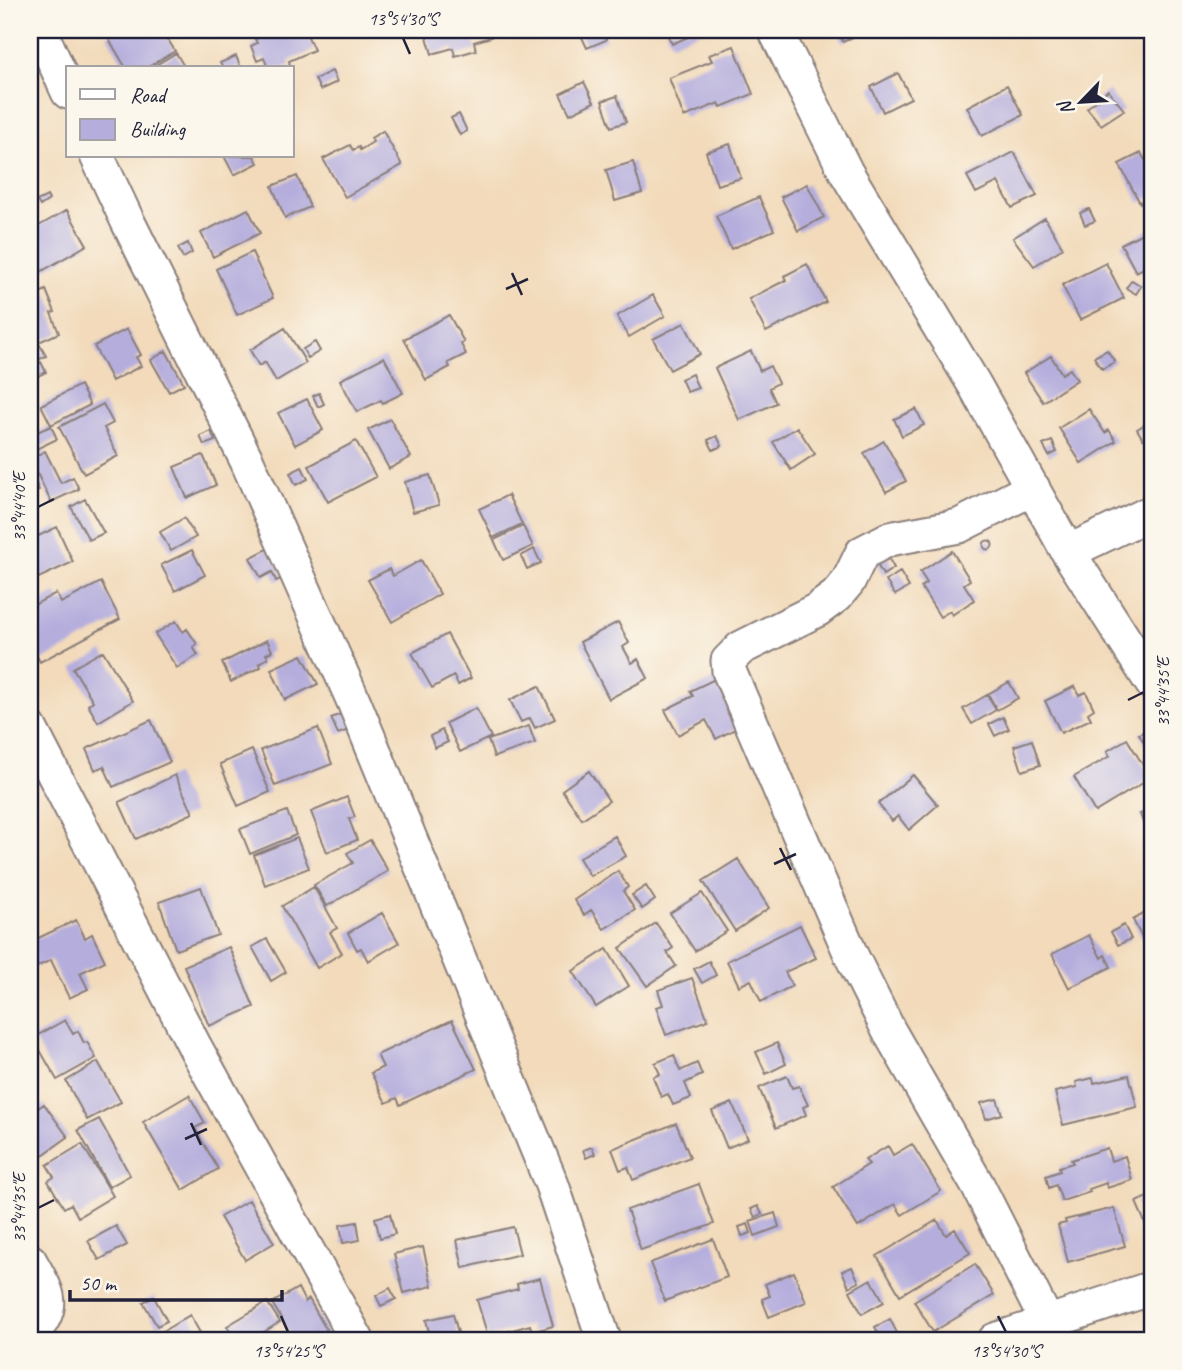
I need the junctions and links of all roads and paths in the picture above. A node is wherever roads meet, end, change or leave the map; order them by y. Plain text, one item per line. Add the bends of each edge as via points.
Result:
1 (40, 30) edge
2 (775, 30) edge
3 (66, 88) edge
4 (98, 158) edge
5 (1033, 488) junction
6 (1152, 512) edge
7 (1068, 552) junction
8 (1152, 683) edge
9 (30, 728) edge
10 (30, 1261) edge
11 (1152, 1288) edge
12 (1047, 1322) junction
13 (30, 1337) edge
14 (357, 1340) edge
15 (604, 1340) edge
16 (995, 1340) edge

1 - 3 street
2 - 5 street via 846,172
4 - 15 street via 247,461 354,702 552,1185
5 - 7 street
5 - 12 street via 959,526 889,539 862,553 836,596 741,648 728,661 852,957
6 - 7 street
7 - 8 street
9 - 14 street via 195,1047
10 - 13 street via 48,1294 47,1313
11 - 12 street
12 - 16 street

